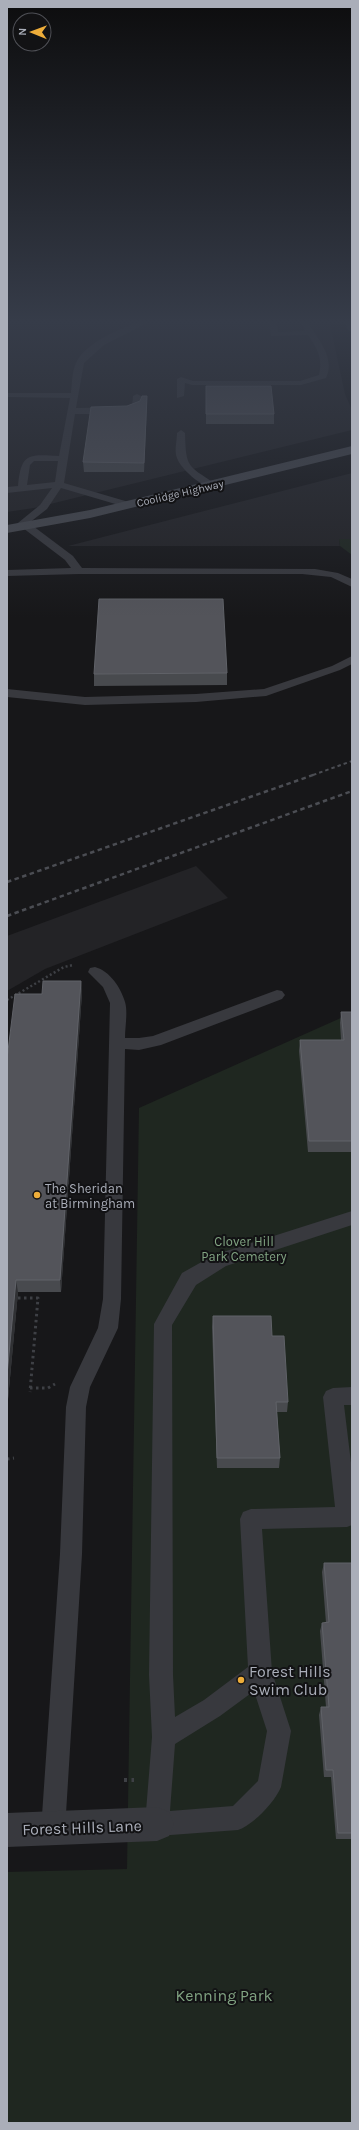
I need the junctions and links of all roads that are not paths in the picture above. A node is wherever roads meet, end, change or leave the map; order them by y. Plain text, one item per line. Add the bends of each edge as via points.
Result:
1 (70, 419) edge
2 (181, 433) dead end
3 (352, 450) edge
4 (64, 459) junction
5 (59, 484) junction
6 (211, 485) junction
7 (22, 488) junction
8 (7, 490) edge
9 (128, 505) junction
10 (17, 527) edge
11 (79, 571) junction
12 (7, 573) edge
13 (352, 584) edge
14 (352, 659) edge
15 (7, 693) edge
16 (95, 972) road end
17 (277, 995) dead end
18 (117, 1043) junction
19 (352, 1218) edge
20 (352, 1396) edge
21 (260, 1672) junction
22 (164, 1737) junction
23 (157, 1824) junction
24 (7, 1830) edge
25 (53, 1830) junction

1 - 4 lane
2 - 6 lane via 181,458 190,471
3 - 6 main road, Coolidge Highway
4 - 5 lane
4 - 7 lane via 28,461 25,465
5 - 7 lane
5 - 9 lane
5 - 10 lane via 44,507
6 - 9 main road, Coolidge Highway
7 - 8 lane
9 - 10 main road, Coolidge Highway
10 - 11 lane via 69,558
11 - 12 lane
11 - 13 lane via 327,572 345,578
14 - 15 lane via 336,668 266,692 196,698 85,700
16 - 18 lane via 109,984 118,1003
17 - 18 lane via 155,1042
18 - 25 lane via 112,1299 108,1328 80,1387 76,1407 71,1554
19 - 22 lane via 220,1260 189,1279 163,1324 161,1645
20 - 21 lane via 333,1397 346,1517 251,1519
21 - 22 lane via 212,1708
21 - 23 lane via 279,1731 269,1787 238,1818
22 - 23 lane
23 - 25 street, Forest Hills Lane
24 - 25 street, Forest Hills Lane

